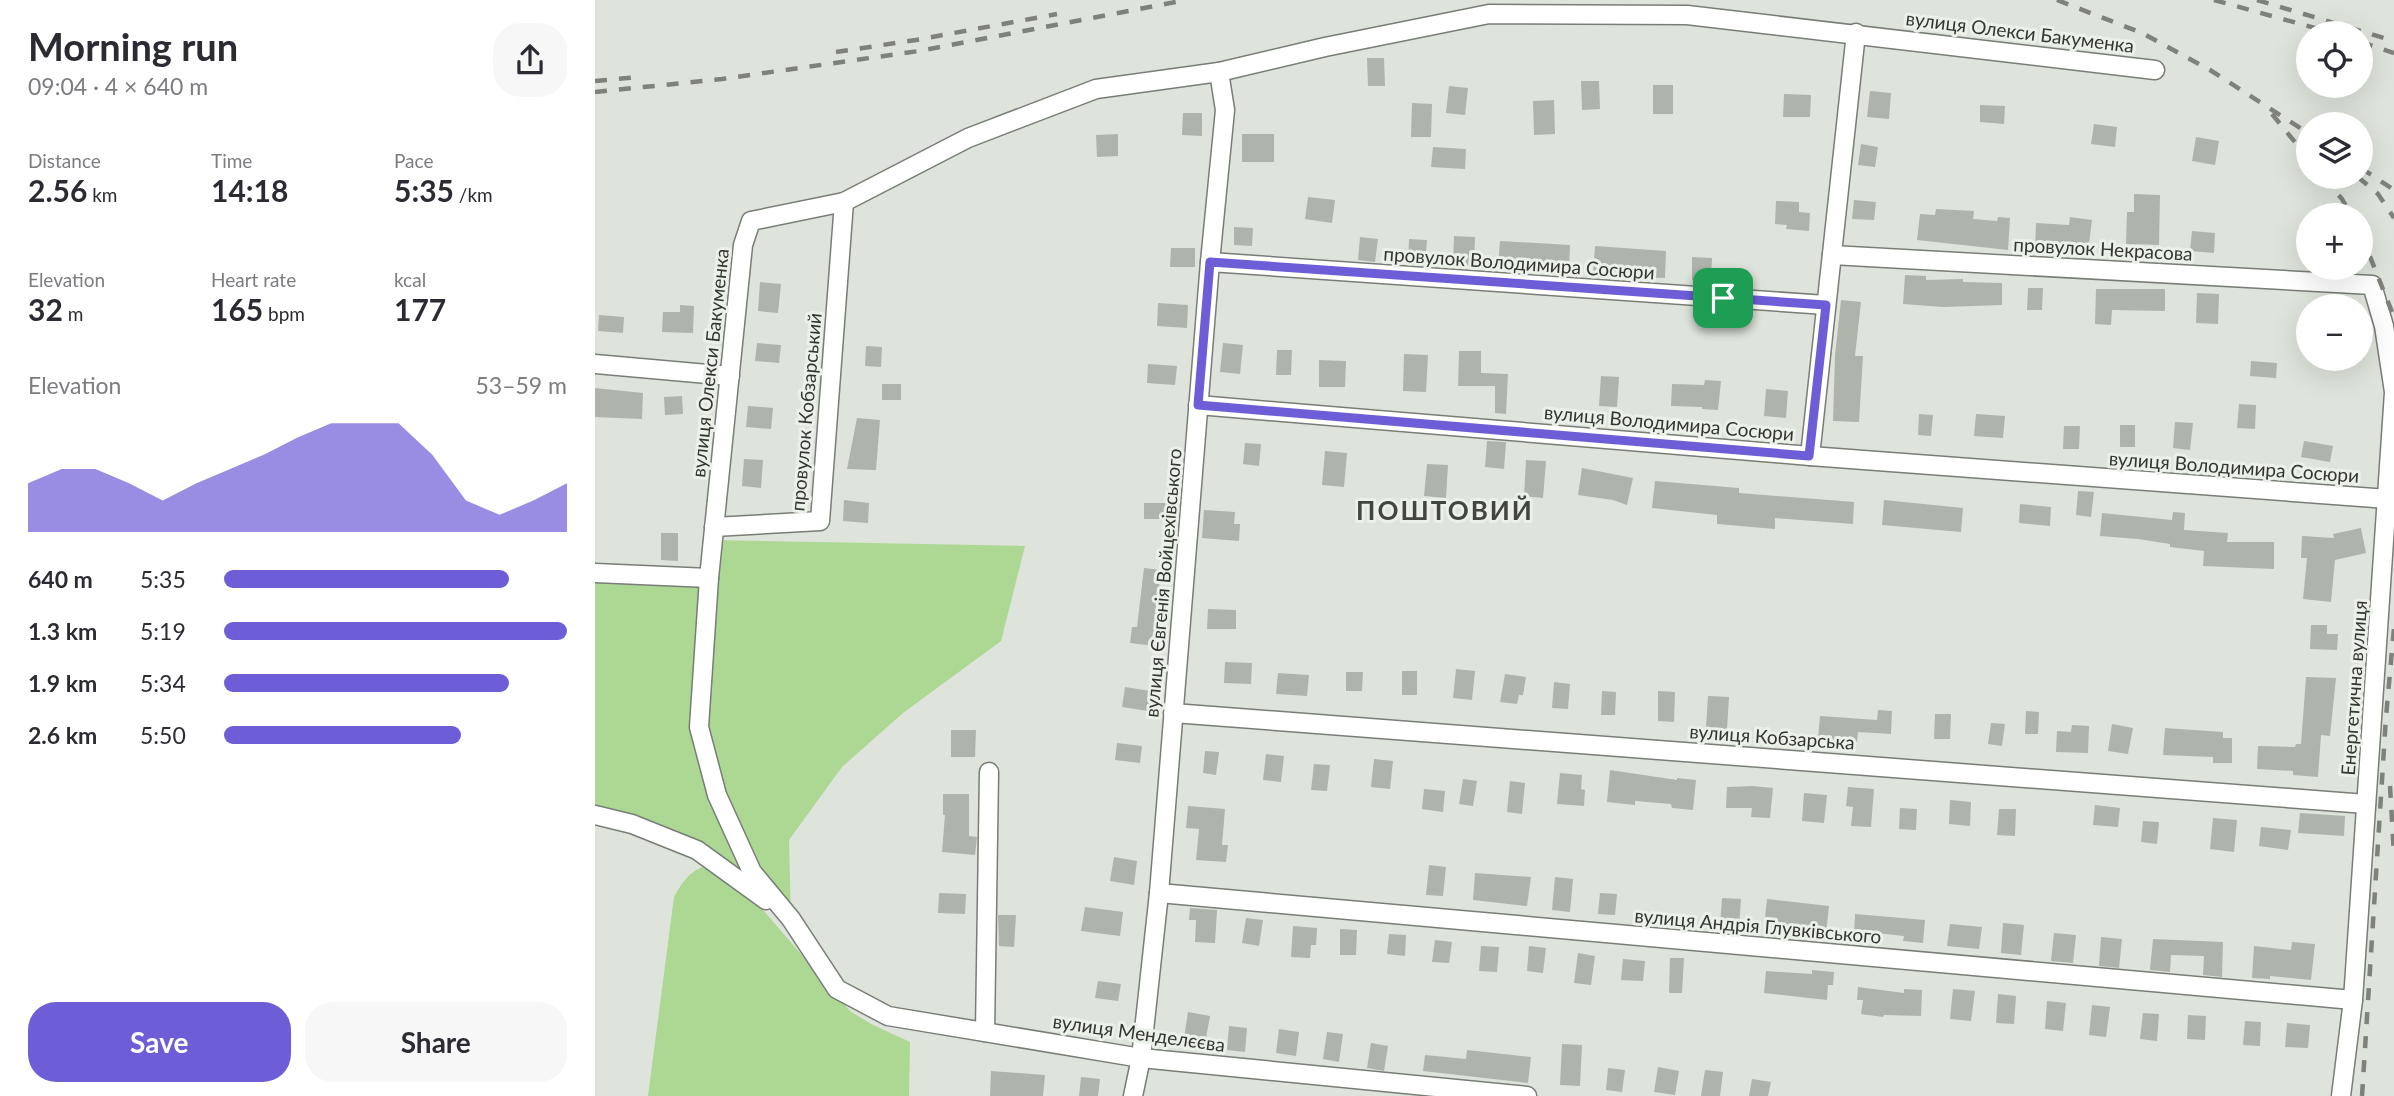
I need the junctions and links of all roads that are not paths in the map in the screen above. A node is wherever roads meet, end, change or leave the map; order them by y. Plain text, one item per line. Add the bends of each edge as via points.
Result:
1 (1856, 33) junction
2 (2155, 70) dead end
3 (1219, 72) junction
4 (844, 202) junction
5 (1832, 255) junction
6 (1210, 262) junction
7 (2372, 285) joint
8 (1826, 305) junction
9 (595, 364) edge
10 (730, 376) junction
11 (1198, 405) junction
12 (1809, 456) junction
13 (2388, 499) junction
14 (714, 527) junction
15 (595, 573) edge
16 (709, 578) junction
17 (1173, 713) junction
18 (989, 772) dead end
19 (2367, 804) junction
20 (595, 815) edge
21 (1159, 893) junction
22 (791, 919) junction
23 (2353, 1000) junction
24 (985, 1032) junction
25 (1142, 1058) junction
26 (1133, 1096) edge
27 (1527, 1096) edge
28 (2341, 1096) edge

1 - 2 street, вулиця Олекси Бакуменка
1 - 3 street, вулиця Олекси Бакуменка via 1687,15 1489,14
1 - 5 street
3 - 4 street, вулиця Олекси Бакуменка via 1096,89 968,138
3 - 6 street, вулиця Євгенія Войцехівського via 1226,110
4 - 10 street, вулиця Олекси Бакуменка via 751,221 743,245
4 - 14 street, провулок Кобзарський via 820,521
5 - 7 street, провулок Некрасова
5 - 8 street
6 - 8 street, провулок Володимира Сосюри
6 - 11 street, вулиця Євгенія Войцехівського
7 - 13 street, Енергетична вулиця via 2394,392
8 - 12 street
9 - 10 street
10 - 14 street, вулиця Олекси Бакуменка
11 - 12 street, вулиця Володимира Сосюри
11 - 17 street, вулиця Євгенія Войцехівського
12 - 13 street, вулиця Володимира Сосюри
13 - 19 street, Енергетична вулиця
14 - 16 street, вулиця Олекси Бакуменка
15 - 16 street
16 - 22 street, вулиця Олекси Бакуменка via 699,727 717,795 752,872
17 - 19 street, вулиця Кобзарська
17 - 21 street, вулиця Євгенія Войцехівського
18 - 24 street
19 - 23 street, Енергетична вулиця
20 - 22 street via 697,849
21 - 23 street, вулиця Андрія Глувківського
21 - 25 street, вулиця Євгенія Войцехівського
22 - 24 street, вулиця Менделєєва via 837,989 888,1016
23 - 28 street, Енергетична вулиця
24 - 25 street, вулиця Менделєєва
25 - 26 street, вулиця Євгенія Войцехівського
25 - 27 street, вулиця Менделєєва

